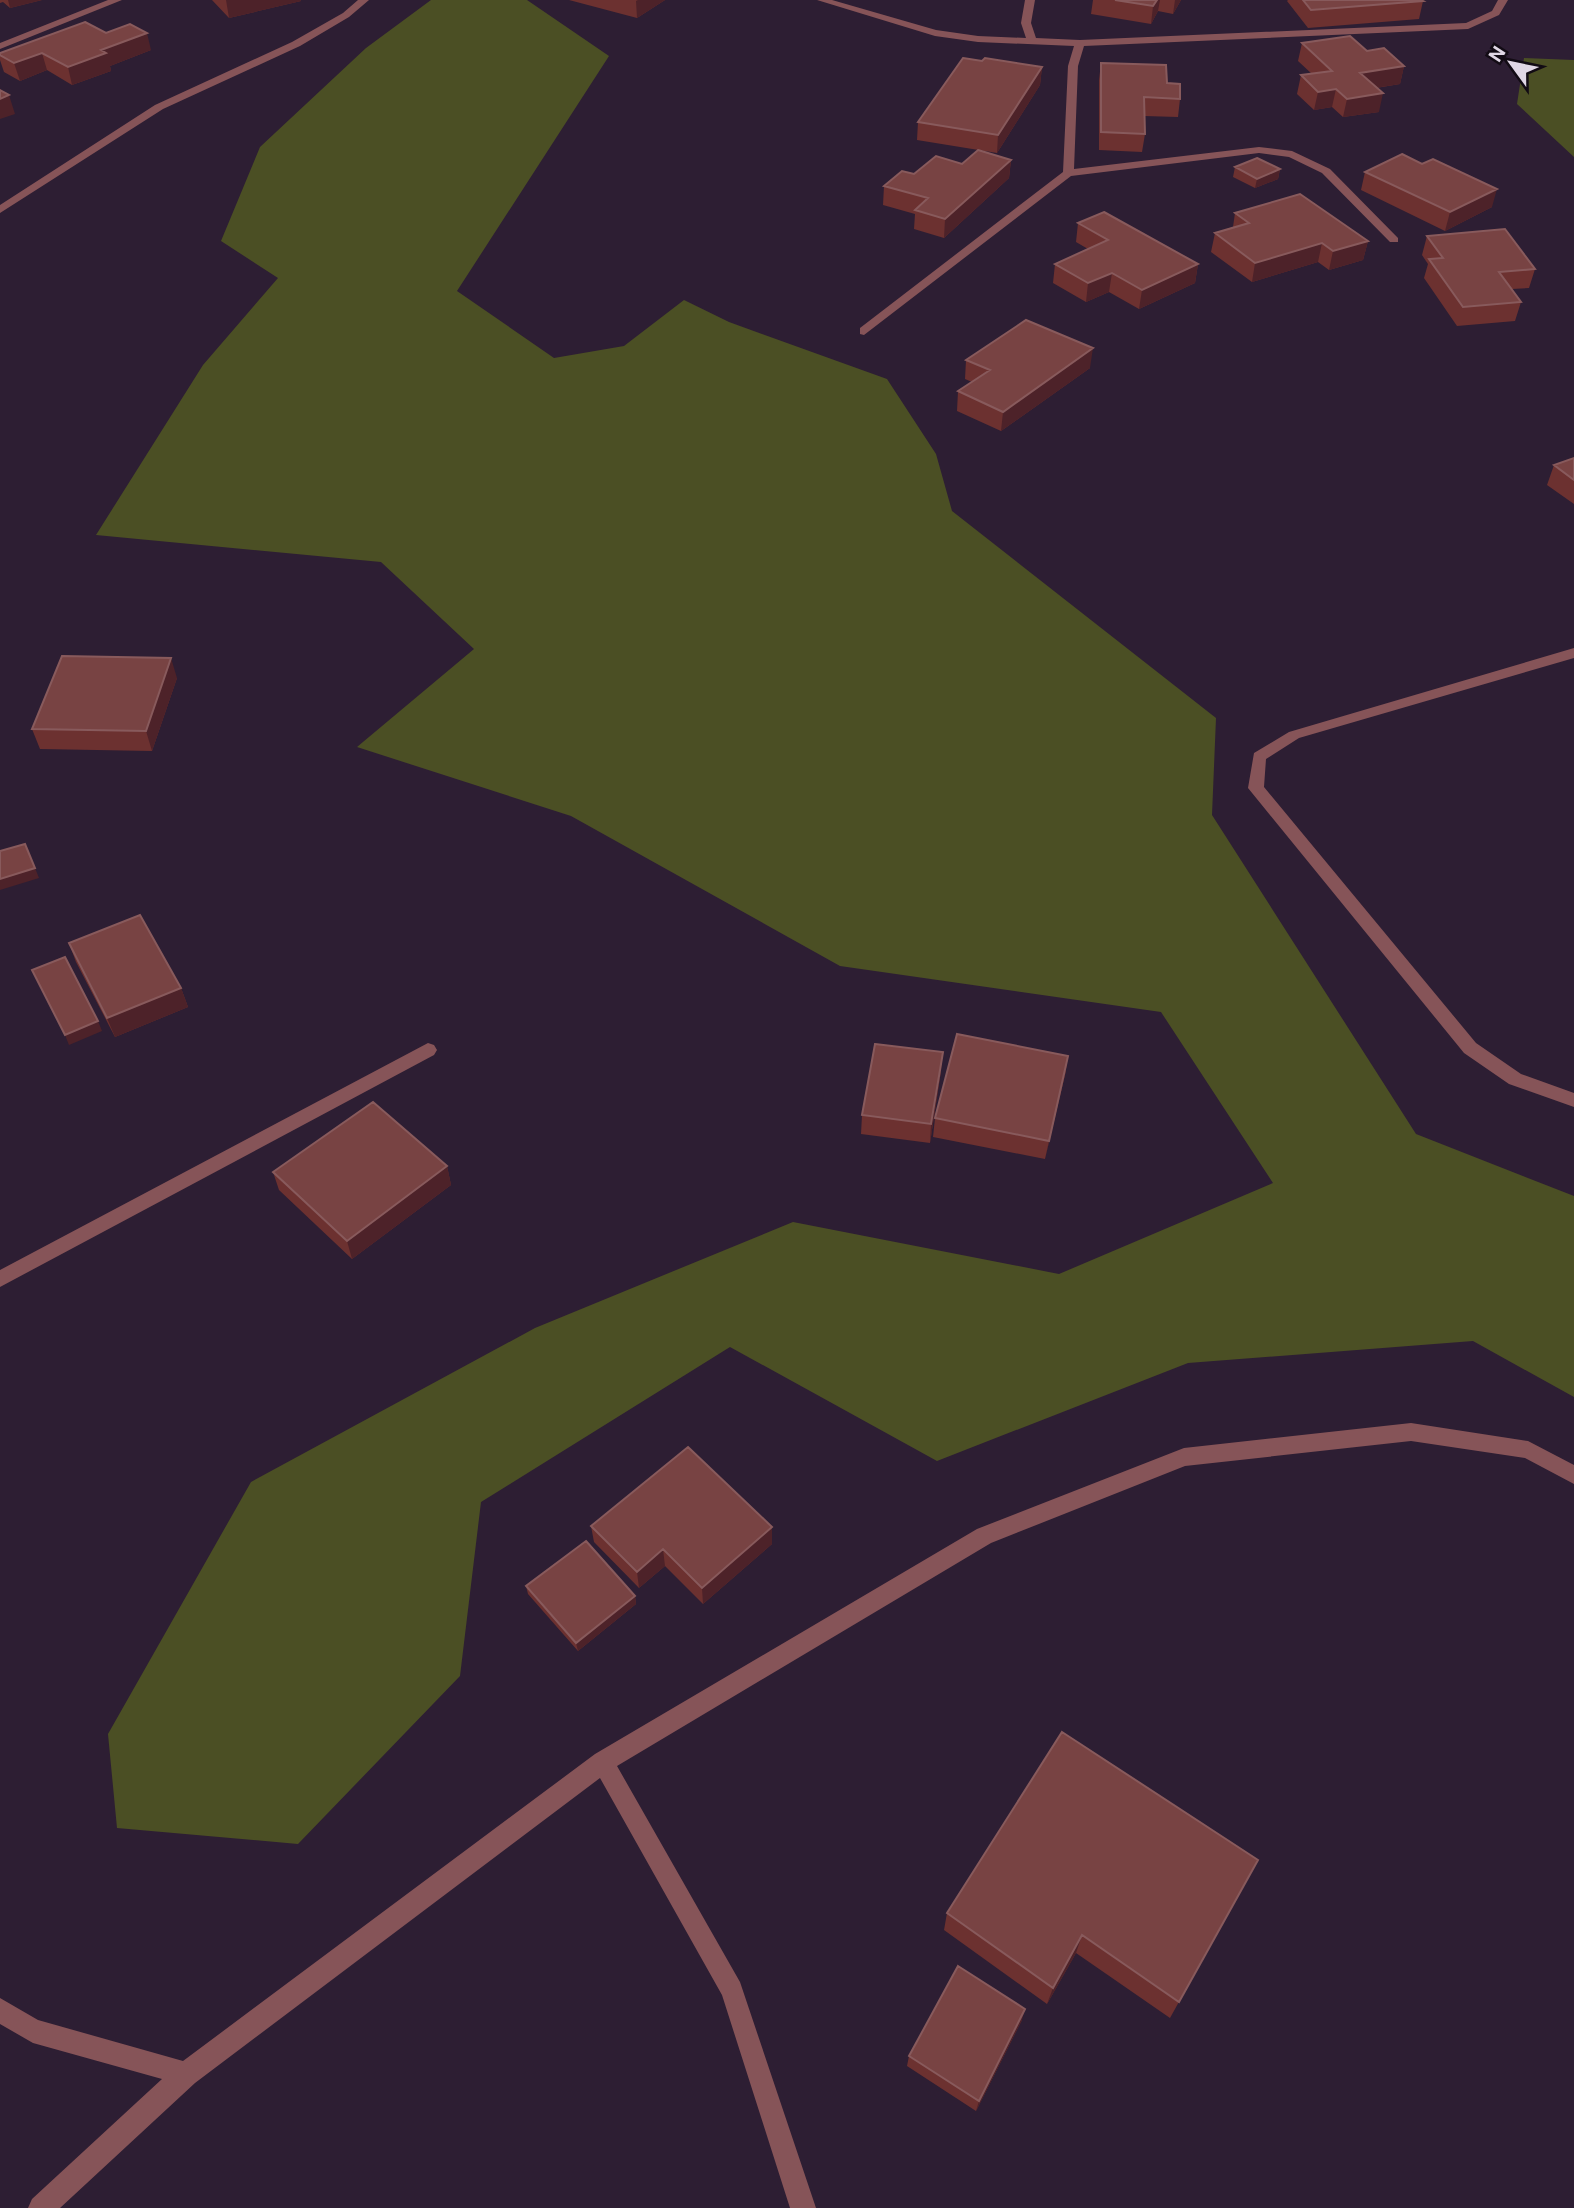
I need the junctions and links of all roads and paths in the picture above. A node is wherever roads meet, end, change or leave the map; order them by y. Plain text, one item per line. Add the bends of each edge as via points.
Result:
1 (117, 0) edge
2 (364, 0) edge
3 (822, 0) edge
4 (1030, 0) edge
5 (1503, 0) edge
6 (1032, 40) junction
7 (1080, 43) junction
8 (0, 46) edge
9 (1068, 173) junction
10 (0, 210) edge
11 (1394, 240) dead end
12 (864, 331) dead end
13 (1574, 653) edge
14 (428, 1050) dead end
15 (1574, 1100) edge
16 (0, 1279) edge
17 (1574, 1475) edge
18 (603, 1762) junction
19 (0, 2010) edge
20 (186, 2074) junction
21 (41, 2208) edge
22 (803, 2208) edge

1 - 8 street
2 - 10 street via 296,44 159,107
3 - 6 street via 934,33
4 - 6 street via 1026,23
5 - 7 street via 1496,13 1468,26
6 - 7 street
7 - 9 street via 1073,66
9 - 11 street via 1259,150 1292,154 1326,171
9 - 12 street
13 - 15 street via 1294,735 1259,757 1256,788 1470,1048 1515,1079
14 - 16 street
17 - 18 street via 1528,1450 1411,1432 1184,1457 984,1536
18 - 20 street
18 - 22 street via 732,1990
19 - 20 street via 33,2031
20 - 21 street

